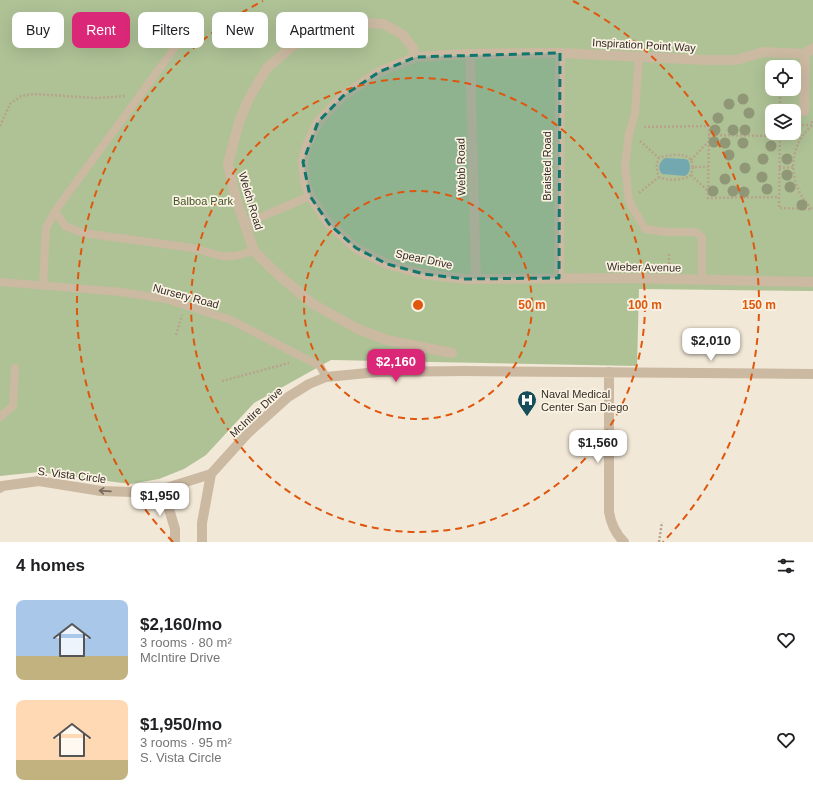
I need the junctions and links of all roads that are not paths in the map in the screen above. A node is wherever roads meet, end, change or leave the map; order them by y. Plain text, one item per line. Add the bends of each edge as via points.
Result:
1 (175, 48) edge
2 (809, 51) edge
3 (560, 53) junction
4 (470, 54) junction
5 (416, 57) junction
6 (640, 57) junction
7 (804, 111) dead end
8 (310, 196) junction
9 (55, 211) junction
10 (245, 224) junction
11 (254, 251) junction
12 (559, 278) junction
13 (476, 279) junction
14 (702, 280) junction
15 (0, 282) edge
16 (813, 282) edge
17 (43, 286) junction
18 (452, 354) dead end
19 (14, 368) dead end
20 (609, 372) junction
21 (813, 374) edge
22 (326, 377) junction
23 (0, 417) edge
24 (211, 474) junction
25 (0, 488) edge
26 (163, 489) junction
27 (175, 542) edge
28 (202, 542) edge
29 (624, 542) edge

1 - 9 lane
2 - 6 street, Inspiration Point Way via 762,52 736,60
2 - 7 street
3 - 4 street, Inspiration Point Way
3 - 6 street, Inspiration Point Way
3 - 12 street, Braisted Road
4 - 5 street, Spear Drive
4 - 13 street, Webb Road
5 - 8 street, Spear Drive via 379,72 343,96 318,122 303,162 305,182
5 - 10 street, Welch Road via 403,35 384,24 352,22 321,28 290,48 266,68 246,104 228,164
6 - 14 lane via 635,113 626,165 629,202 644,229 695,232 702,238
8 - 10 lane
8 - 13 street, Spear Drive via 329,224 356,248 387,264 424,274
9 - 11 lane via 65,226 83,233 193,248 221,256 235,256
9 - 17 lane via 46,228
10 - 11 street, Welch Road
11 - 18 street, Welch Road via 274,272 313,304 358,329 386,340
12 - 13 street, Wieber Avenue
12 - 14 street, Wieber Avenue
14 - 16 street, Wieber Avenue
15 - 17 lane, Nursery Road
17 - 22 lane, Nursery Road via 121,292 166,300 231,320 320,366
19 - 23 lane via 13,406
20 - 21 street, McIntire Drive
20 - 22 street, McIntire Drive via 378,372
20 - 29 street via 609,512 611,525
22 - 24 street, McIntire Drive via 288,397 248,433
24 - 26 street, S. Vista Circle
24 - 28 street via 202,523
26 -> 25 street, S. Vista Circle via 134,492 101,491 39,480
26 - 27 street via 175,529

